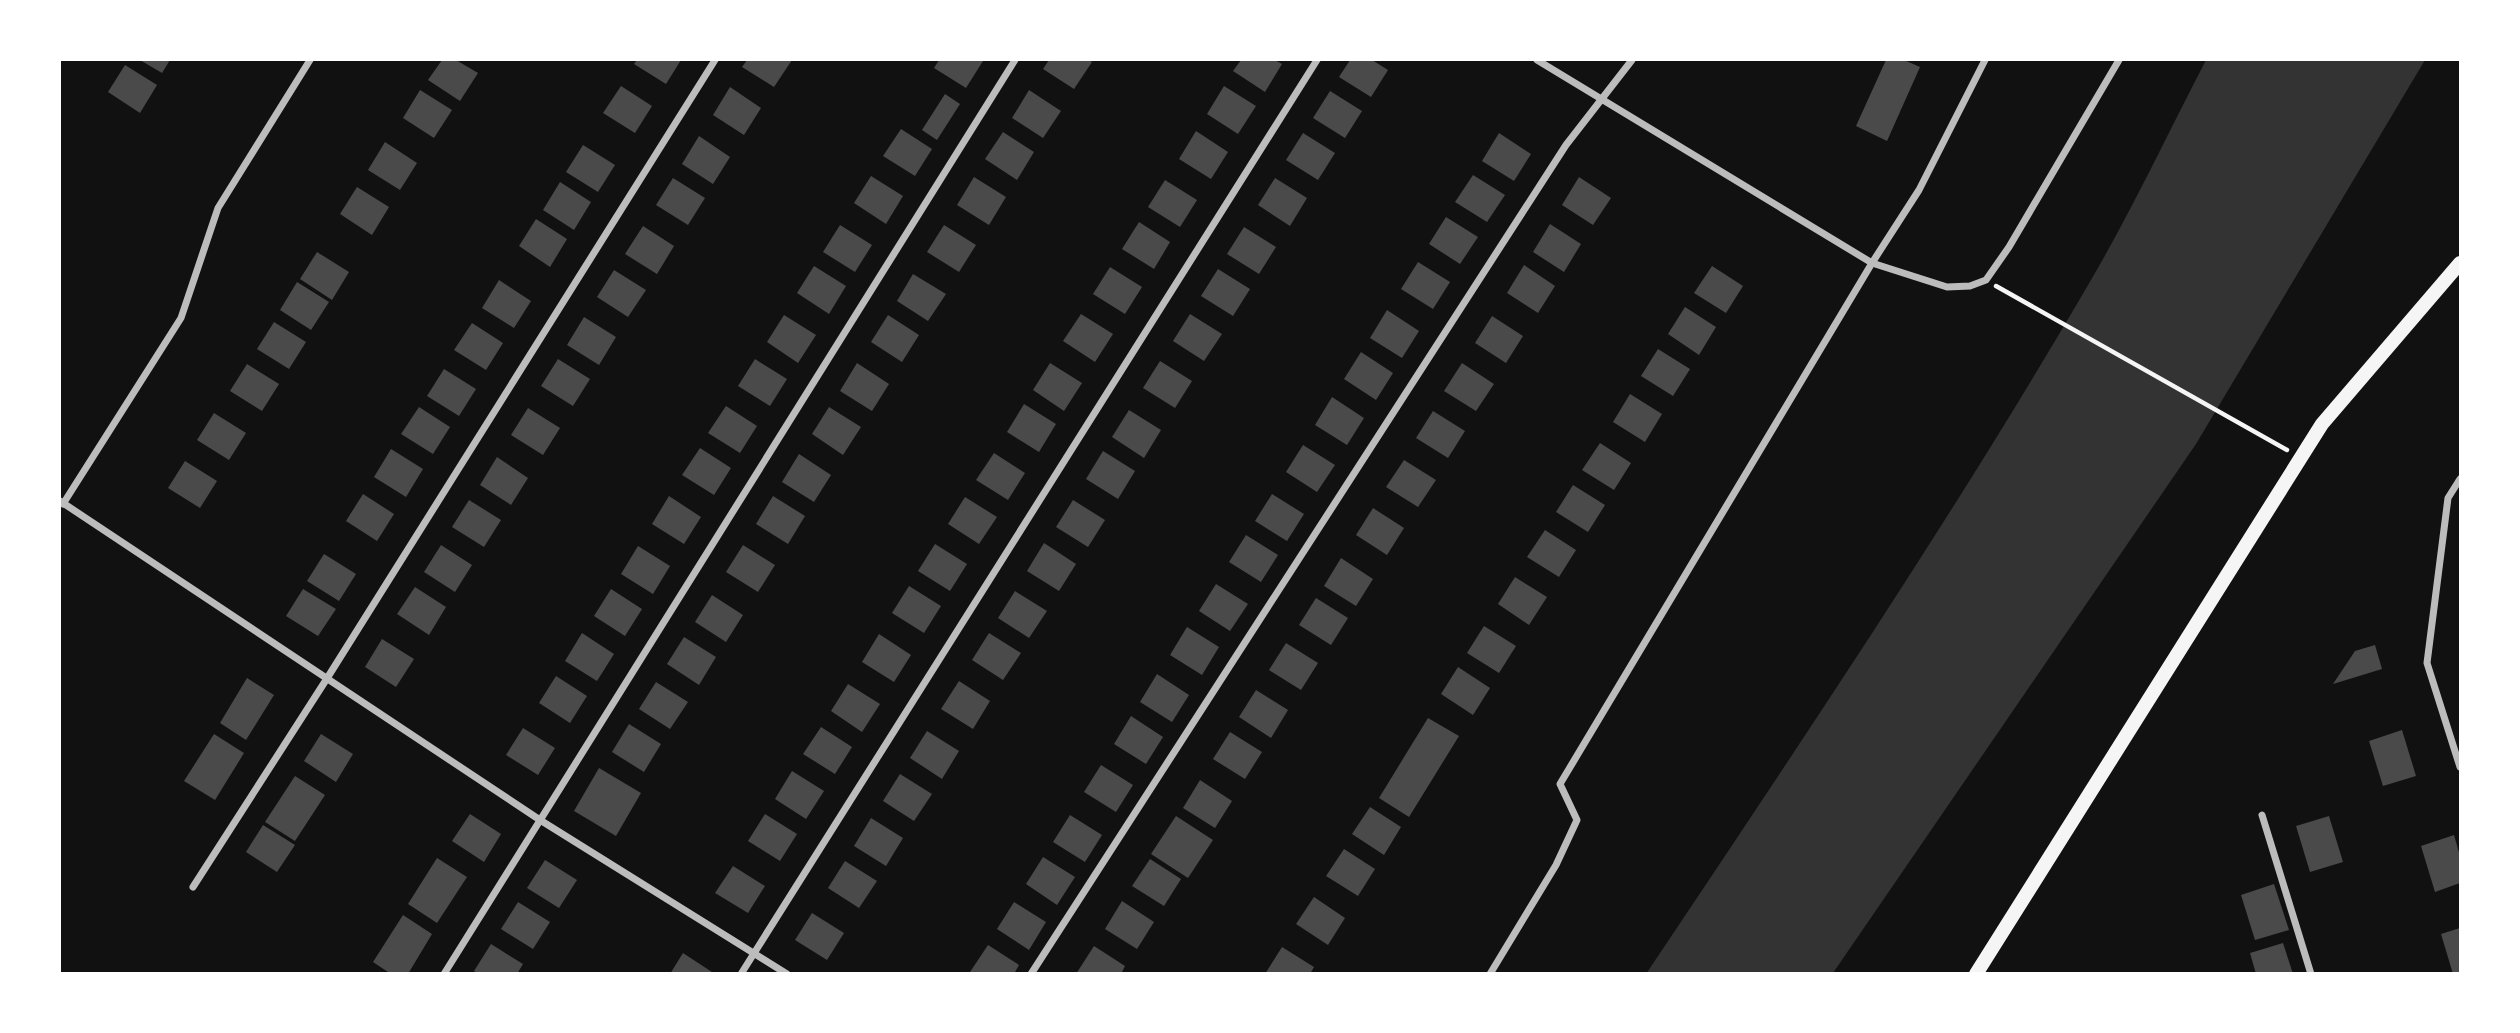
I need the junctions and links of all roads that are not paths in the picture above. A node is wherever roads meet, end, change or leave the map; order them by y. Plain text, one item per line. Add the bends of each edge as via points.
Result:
1 (310, 60) edge
2 (715, 60) edge
3 (1015, 60) edge
4 (1317, 60) edge
5 (1538, 60) edge
6 (1632, 60) edge
7 (1985, 60) edge
8 (2119, 60) edge
9 (1602, 99) junction
10 (1872, 263) junction
11 (2460, 263) edge
12 (2460, 479) edge
13 (61, 502) edge
14 (326, 680) junction
15 (2460, 767) edge
16 (2262, 815) dead end
17 (540, 820) junction
18 (193, 887) dead end
19 (755, 953) junction
20 (444, 974) edge
21 (741, 974) edge
22 (787, 974) edge
23 (1031, 974) edge
24 (1490, 974) edge
25 (1976, 974) edge
26 (2311, 974) edge

1 - 13 street via 218,208 181,318
2 - 14 street
3 - 17 street
4 - 19 street
5 - 9 street
6 - 9 street
7 - 10 street via 1919,190
8 - 10 street via 1986,280 1947,287
9 - 10 street
9 - 23 street via 1566,145
10 - 24 street via 1560,784 1577,820 1556,865
11 - 25 main road via 2322,424
12 - 15 street via 2448,498 2427,663
13 - 14 street
14 - 17 street
14 - 18 street
16 - 26 street
17 - 19 street
17 - 20 street
19 - 21 street
19 - 22 street

